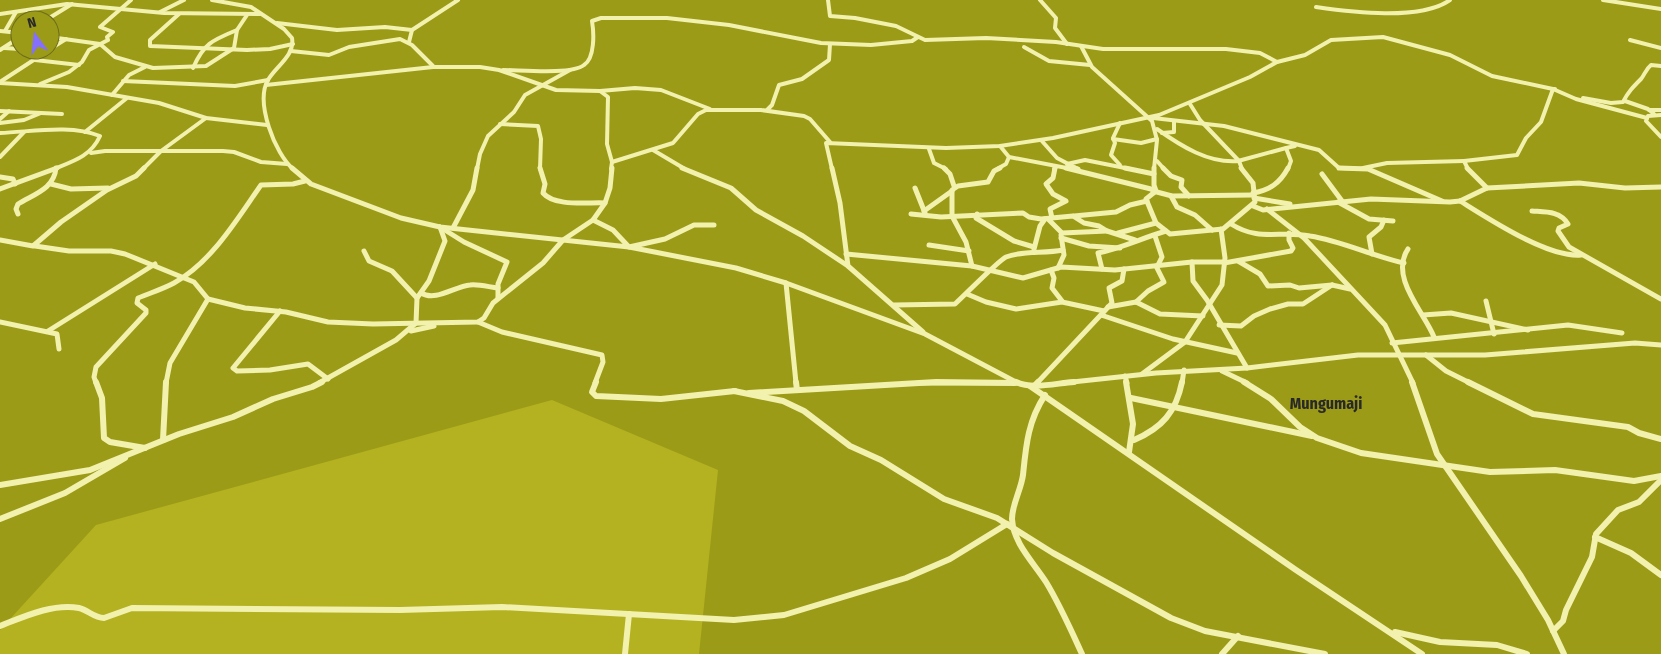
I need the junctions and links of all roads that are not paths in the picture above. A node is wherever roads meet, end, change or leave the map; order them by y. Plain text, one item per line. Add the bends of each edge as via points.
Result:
1 (131, 0) edge
2 (184, 0) edge
3 (212, 0) edge
4 (458, 0) edge
5 (828, 0) edge
6 (1040, 0) edge
7 (1450, 0) edge
8 (1603, 0) edge
9 (72, 4) junction
10 (1316, 7) dead end
11 (122, 8) junction
12 (1661, 9) edge
13 (25, 10) edge
14 (60, 11) edge
15 (157, 13) junction
16 (179, 14) junction
17 (260, 14) junction
18 (247, 15) junction
19 (10, 20) edge
20 (274, 22) junction
21 (237, 30) junction
22 (412, 30) junction
23 (2, 31) edge
24 (918, 37) junction
25 (60, 38) edge
26 (67, 38) junction
27 (1630, 40) dead end
28 (60, 42) edge
29 (409, 42) junction
30 (100, 44) junction
31 (293, 44) junction
32 (830, 44) junction
33 (1067, 44) junction
34 (1081, 46) junction
35 (1024, 47) dead end
36 (203, 48) junction
37 (1661, 48) edge
38 (233, 50) junction
39 (291, 51) junction
40 (34, 60) joint
41 (424, 60) junction
42 (1277, 62) junction
43 (79, 65) junction
44 (1090, 65) junction
45 (145, 66) junction
46 (433, 66) junction
47 (1661, 66) edge
48 (193, 68) junction
49 (410, 69) junction
50 (499, 70) junction
51 (571, 70) junction
52 (123, 81) junction
53 (0, 82) edge
54 (267, 83) junction
55 (35, 85) junction
56 (543, 85) junction
57 (1553, 89) junction
58 (600, 91) junction
59 (112, 95) junction
60 (127, 98) junction
61 (1625, 101) junction
62 (1190, 104) junction
63 (713, 110) junction
64 (767, 110) junction
65 (1648, 110) junction
66 (1661, 110) edge
67 (0, 111) edge
68 (8, 111) junction
69 (41, 112) junction
70 (62, 114) dead end
71 (1654, 114) junction
72 (1661, 115) edge
73 (206, 118) junction
74 (1148, 118) junction
75 (1647, 118) junction
76 (0, 119) edge
77 (1174, 122) junction
78 (0, 123) edge
79 (500, 124) junction
80 (1120, 124) junction
81 (1206, 124) junction
82 (267, 125) junction
83 (1157, 129) junction
84 (24, 132) junction
85 (85, 132) junction
86 (0, 133) edge
87 (1162, 133) junction
88 (1661, 137) edge
89 (1113, 139) junction
90 (1157, 139) junction
91 (1041, 140) junction
92 (830, 142) junction
93 (1000, 146) junction
94 (1298, 146) junction
95 (1286, 148) junction
96 (929, 149) junction
97 (653, 150) junction
98 (161, 151) junction
99 (93, 152) junction
100 (0, 157) edge
101 (1009, 157) junction
102 (1157, 161) junction
103 (1238, 161) junction
104 (1464, 161) junction
105 (612, 162) junction
106 (286, 164) junction
107 (1067, 164) junction
108 (1120, 165) junction
109 (1056, 167) junction
110 (56, 168) junction
111 (1363, 168) junction
112 (1088, 172) junction
113 (1154, 174) junction
114 (1322, 174) dead end
115 (0, 177) edge
116 (306, 181) junction
117 (15, 184) junction
118 (51, 184) junction
119 (1661, 187) edge
120 (110, 188) junction
121 (915, 188) dead end
122 (1487, 188) junction
123 (0, 189) edge
124 (953, 189) junction
125 (1154, 191) junction
126 (1171, 196) junction
127 (1189, 196) junction
128 (1253, 196) junction
129 (1460, 200) junction
130 (1147, 201) junction
131 (1340, 201) junction
132 (605, 203) junction
133 (1444, 203) junction
134 (1253, 206) junction
135 (1296, 206) junction
136 (1267, 209) junction
137 (1532, 211) dead end
138 (18, 214) dead end
139 (911, 214) dead end
140 (925, 214) junction
141 (977, 214) junction
142 (952, 216) junction
143 (1073, 216) junction
144 (1048, 218) junction
145 (593, 220) junction
146 (1384, 220) junction
147 (1393, 221) dead end
148 (1156, 223) junction
149 (1231, 224) junction
150 (714, 225) dead end
151 (440, 227) junction
152 (453, 228) junction
153 (1221, 229) junction
154 (1212, 230) junction
155 (1107, 231) junction
156 (1166, 231) junction
157 (1060, 232) junction
158 (1289, 233) junction
159 (1115, 234) junction
160 (1299, 234) junction
161 (1155, 236) junction
162 (1061, 238) junction
163 (0, 240) edge
164 (563, 240) junction
165 (1135, 240) junction
166 (929, 245) dead end
167 (35, 246) junction
168 (629, 247) junction
169 (1123, 248) junction
170 (1033, 249) junction
171 (1408, 249) dead end
172 (1063, 250) junction
173 (364, 251) dead end
174 (969, 251) junction
175 (846, 254) junction
176 (1372, 254) junction
177 (1582, 255) junction
178 (1238, 261) junction
179 (1192, 262) junction
180 (1224, 262) junction
181 (1404, 263) junction
182 (155, 264) junction
183 (1157, 265) junction
184 (848, 266) junction
185 (972, 266) junction
186 (1058, 268) junction
187 (1102, 269) junction
188 (1124, 269) junction
189 (993, 270) junction
190 (1051, 270) junction
191 (183, 277) junction
192 (786, 283) junction
193 (1332, 284) junction
194 (498, 288) junction
195 (1350, 289) junction
196 (967, 294) junction
197 (419, 296) junction
198 (498, 298) junction
199 (208, 299) junction
200 (1661, 299) edge
201 (1486, 301) dead end
202 (1062, 302) junction
203 (1136, 302) junction
204 (894, 305) junction
205 (1210, 305) junction
206 (280, 311) junction
207 (1104, 311) junction
208 (1423, 315) junction
209 (1203, 316) junction
210 (1489, 321) junction
211 (0, 322) edge
212 (478, 322) junction
213 (416, 323) junction
214 (447, 323) junction
215 (1219, 325) junction
216 (1530, 330) junction
217 (48, 331) junction
218 (408, 332) junction
219 (1622, 333) dead end
220 (925, 334) junction
221 (1494, 334) junction
222 (1434, 338) junction
223 (1184, 342) junction
224 (1392, 342) junction
225 (1661, 345) edge
226 (59, 349) dead end
227 (1237, 353) junction
228 (1399, 355) junction
229 (1426, 355) junction
230 (1247, 368) junction
231 (1184, 370) junction
232 (1220, 370) junction
233 (1142, 374) junction
234 (1125, 376) junction
235 (328, 379) junction
236 (1020, 384) junction
237 (1031, 385) junction
238 (797, 390) junction
239 (734, 391) junction
240 (1046, 395) junction
241 (1131, 398) junction
242 (1175, 408) junction
243 (1317, 438) junction
244 (1661, 439) edge
245 (163, 440) junction
246 (1134, 440) junction
247 (145, 448) junction
248 (1129, 452) junction
249 (132, 454) junction
250 (1445, 466) junction
251 (1661, 476) edge
252 (1661, 480) edge
253 (2, 486) edge
254 (0, 519) edge
255 (1010, 525) junction
256 (1595, 537) junction
257 (1661, 575) edge
258 (629, 614) junction
259 (0, 626) edge
260 (1391, 630) junction
261 (1553, 631) junction
262 (1238, 636) junction
263 (625, 654) edge
264 (1082, 654) edge
265 (1222, 654) edge
266 (1325, 654) edge
267 (1422, 654) edge
268 (1526, 654) edge
269 (1564, 654) edge

1 - 11 street
2 - 15 street
3 - 17 street via 249,6
4 - 22 street
5 - 24 street via 830,16 896,26
6 - 33 street via 1056,18 1055,28
7 - 10 street via 1439,7 1372,12
8 - 12 street
9 - 11 street
9 - 13 street
9 - 14 street
11 - 15 street
11 - 30 street via 100,27 113,33
15 - 16 street
16 - 18 street
16 - 36 street via 150,40 150,46
17 - 18 street
17 - 20 street
18 - 21 street
19 - 23 street
20 - 22 street via 337,30 385,26
20 - 31 street via 288,32
21 - 36 street via 213,39
21 - 38 street
22 - 29 street
24 - 32 street via 912,41 870,45
24 - 33 street
25 - 26 street
26 - 28 street
26 - 30 street
27 - 37 street
29 - 39 street via 391,40 348,47 329,55
29 - 41 street
30 - 43 street via 89,50
30 - 45 street via 115,57
31 - 38 street via 267,50
31 - 39 street
32 - 51 street via 729,25 667,18 601,18 592,21 595,28 590,41 590,60 584,66
32 - 64 street via 829,60 802,80 779,85
33 - 34 street
34 - 42 street via 1260,52
34 - 44 street
35 - 44 street via 1049,61
36 - 38 street
36 - 48 street
38 - 48 street via 208,66
39 - 54 street
40 - 43 street
40 - 53 street
41 - 46 street
41 - 49 street
42 - 57 street via 1305,55 1331,40 1383,37 1450,55 1492,76
42 - 62 street
43 - 55 street via 65,75
44 - 74 street
45 - 48 street
45 - 52 street
46 - 49 street
46 - 50 street
47 - 61 street via 1647,68 1643,77 1630,88
49 - 54 street
50 - 51 street
50 - 56 street
51 - 56 street
52 - 54 street via 235,86
52 - 59 street
53 - 55 street
54 - 82 street via 264,90
55 - 59 street
56 - 58 street via 560,90
56 - 79 street via 525,95 514,112
57 - 61 street via 1606,102
57 - 75 street via 1576,99
57 - 104 street via 1541,122 1516,155
58 - 63 street via 661,90
58 - 105 street via 608,97 607,144
59 - 60 street
60 - 73 street via 159,103
60 - 85 street
61 - 65 street
62 - 74 street
62 - 81 street
63 - 64 street
63 - 97 street via 700,113 673,143
64 - 92 street via 807,118
65 - 66 street
65 - 71 street
67 - 68 street
68 - 69 street
68 - 76 street
69 - 70 street
69 - 78 street via 24,120
71 - 72 street
71 - 75 street
73 - 82 street
73 - 98 street
74 - 77 street
74 - 80 street
74 - 83 street
75 - 88 street via 1647,123
77 - 81 street
77 - 87 street via 1174,132
79 - 132 street via 538,126 540,168 545,184 543,192 547,198
79 - 152 street via 486,138 474,187
80 - 89 street
80 - 91 street
81 - 94 street
81 - 103 street
82 - 106 street
83 - 87 street
83 - 90 street
84 - 85 street
84 - 86 street
84 - 100 street
85 - 99 street via 100,135
87 - 103 street via 1194,153 1228,163
89 - 90 street via 1141,143
89 - 108 street via 1111,157
90 - 102 street
91 - 93 street
91 - 107 street
92 - 96 street
92 - 175 street via 826,146 840,203
93 - 96 street
93 - 101 street
94 - 95 street
94 - 111 street via 1321,151 1342,168
95 - 103 street
95 - 128 street via 1291,161 1284,176 1272,188
96 - 124 street via 934,163 943,166 952,176
97 - 105 street
97 - 184 street via 675,164 731,188 756,210
98 - 99 street
98 - 106 street via 229,151 256,161
98 - 120 street via 136,176
99 - 110 street
101 - 109 street
101 - 124 street via 988,182
102 - 113 street
102 - 127 street via 1171,176 1182,181 1181,187
103 - 128 street via 1253,184
104 - 111 street via 1384,163
104 - 122 street
105 - 132 street
106 - 116 street
107 - 108 street via 1083,160
107 - 112 street
108 - 113 street
109 - 112 street
109 - 144 street via 1053,178 1046,184 1053,194 1066,201 1050,209
110 - 117 street
110 - 118 street via 56,177
111 - 133 street
112 - 125 street
113 - 125 street
114 - 131 street
115 - 117 street via 13,179
116 - 151 street via 401,218
116 - 191 street via 261,185 204,260
117 - 123 street
118 - 120 street via 84,189
118 - 138 street via 18,204
119 - 122 street via 1626,188 1579,183
120 - 167 street
121 - 140 street
122 - 129 street
124 - 140 street
124 - 142 street
125 - 126 street
125 - 130 street
126 - 127 street
126 - 154 street via 1177,207 1195,215
127 - 128 street
128 - 134 street
128 - 135 street
129 - 133 street
129 - 177 street via 1490,220 1554,252
130 - 143 street via 1116,212
130 - 148 street
131 - 133 street via 1378,199
131 - 135 street
131 - 146 street via 1369,220
132 - 145 street
134 - 136 street
134 - 149 street
135 - 136 street
136 - 160 street
137 - 177 street via 1553,213 1566,219 1568,224 1558,231 1569,247
139 - 140 street
140 - 142 street
141 - 142 street
141 - 144 street via 1023,214
141 - 170 street via 976,218 983,224
142 - 174 street
143 - 144 street
143 - 155 street
144 - 157 street
144 - 170 street via 1040,226
145 - 164 street
145 - 168 street via 613,230
146 - 147 street
146 - 176 street via 1370,236
148 - 156 street
148 - 159 street
149 - 153 street
149 - 158 street via 1258,236
150 - 168 street via 689,226 666,239
151 - 152 street
151 - 194 street via 455,239 507,262
151 - 197 street via 445,241 429,281
152 - 164 street
153 - 154 street
153 - 180 street
154 - 156 street via 1177,234
155 - 157 street
155 - 159 street
156 - 161 street
157 - 162 street
158 - 160 street
158 - 178 street via 1291,251
159 - 165 street
160 - 176 street
160 - 195 street
161 - 165 street
161 - 183 street via 1162,257
162 - 169 street via 1089,246
162 - 172 street
163 - 167 street
164 - 168 street
164 - 198 street via 543,263
165 - 169 street
166 - 174 street
167 - 182 street via 73,252 111,250
168 - 192 street via 710,262
169 - 187 street via 1097,253
170 - 172 street via 1043,254
170 - 189 street via 1004,258
171 - 181 street
172 - 186 street
173 - 197 street via 369,261 390,267 404,287
174 - 185 street
175 - 184 street
175 - 185 street
176 - 181 street
177 - 200 street
178 - 180 street
178 - 193 street via 1260,274 1268,286 1299,288
179 - 180 street
179 - 183 street
179 - 205 street via 1192,279
180 - 205 street via 1222,285
181 - 208 street via 1401,273 1404,282 1413,303
182 - 191 street
182 - 217 street
183 - 188 street
183 - 203 street via 1164,282 1148,290
184 - 204 street
185 - 189 street
186 - 187 street
186 - 190 street
187 - 188 street
188 - 207 street via 1122,281 1109,288 1113,301
189 - 190 street via 1023,278
189 - 196 street
190 - 202 street via 1054,278 1052,288
191 - 199 street via 194,282
191 - 247 street via 138,298 136,303 146,313 94,370 104,409 104,438
192 - 220 street
192 - 238 street via 790,297 789,328
193 - 195 street
193 - 215 street via 1301,305 1288,304 1270,309 1241,326
194 - 197 street via 467,286 433,297
194 - 198 street
195 - 224 street via 1384,324
196 - 202 street via 1016,309
196 - 204 street via 951,305
197 - 213 street
198 - 212 street
199 - 206 street via 245,308
199 - 245 street via 170,363 164,393
201 - 210 street via 1491,312
202 - 207 street
203 - 207 street
203 - 209 street via 1160,314
204 - 220 street
205 - 209 street
205 - 215 street
206 - 213 street via 328,322
206 - 235 street via 233,368 237,371 270,370 308,364
207 - 223 street
207 - 237 street
208 - 210 street via 1448,312
208 - 222 street
209 - 223 street
210 - 216 street
210 - 221 street
211 - 217 street
212 - 214 street
212 - 239 street via 502,332 602,355 603,362 592,392 596,396 655,400
213 - 214 street
213 - 218 street
214 - 218 street
215 - 227 street
216 - 219 street via 1573,325
216 - 221 street
217 - 226 street via 59,337
218 - 235 street
220 - 236 street
221 - 222 street
222 - 224 street
223 - 227 street
223 - 233 street
224 - 228 street
225 - 229 street via 1635,343 1485,355
227 - 230 street
228 - 229 street
228 - 230 street via 1328,358
228 - 250 street via 1412,381 1437,454
229 - 244 street via 1446,371 1533,414 1628,427
230 - 232 street
231 - 232 street
231 - 233 street
231 - 242 street via 1180,399
232 - 243 street via 1271,399 1300,427
233 - 234 street
234 - 237 street
234 - 241 street
235 - 245 street
236 - 237 street
236 - 238 street via 936,382
237 - 240 street
238 - 239 street via 758,394
239 - 255 street via 789,404 804,411 842,441 881,460 929,490
240 - 248 street
240 - 255 street via 1031,417 1024,443 1022,487
241 - 242 street
241 - 246 street
242 - 243 street
242 - 246 street via 1158,430
243 - 250 street via 1361,453
245 - 247 street
246 - 248 street
247 - 249 street
248 - 260 street via 1310,580
249 - 253 street via 90,470
249 - 254 street via 68,492
250 - 251 street via 1490,472 1555,470 1628,481
250 - 261 street via 1518,570
252 - 256 street via 1639,502 1618,510
255 - 258 street via 950,559 906,578 784,615 734,620
255 - 262 street via 1052,553 1171,618 1205,630
255 - 264 street via 1046,583
256 - 257 street via 1631,553
256 - 261 street via 1592,557 1562,621
258 - 259 street via 502,607 400,610 132,608 98,618 82,609 70,608
258 - 263 street
260 - 267 street
260 - 268 street via 1440,642 1497,645
261 - 269 street
262 - 265 street
262 - 266 street

